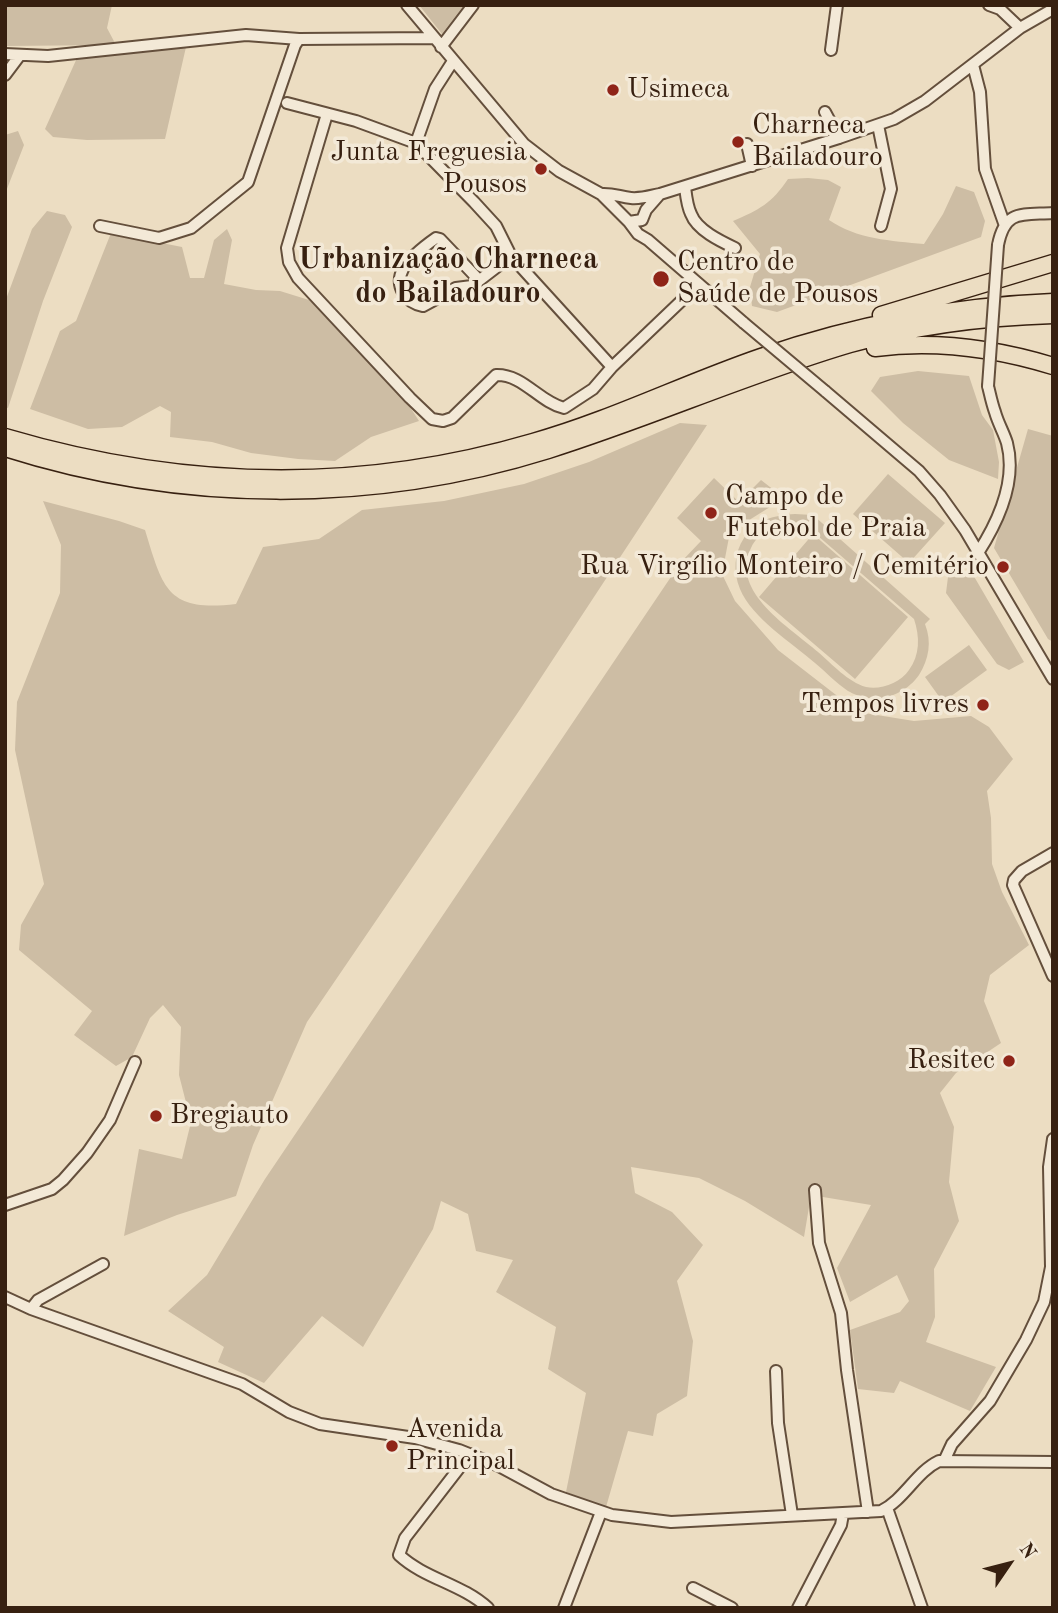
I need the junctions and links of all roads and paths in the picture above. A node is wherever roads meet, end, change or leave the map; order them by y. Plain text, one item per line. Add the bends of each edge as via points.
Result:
1 (407, 5) edge
2 (473, 5) edge
3 (837, 5) edge
4 (989, 5) edge
5 (1053, 9) edge
6 (1020, 28) junction
7 (433, 38) junction
8 (299, 39) junction
9 (441, 47) junction
10 (831, 50) dead end
11 (5, 54) edge
12 (20, 55) junction
13 (453, 61) junction
14 (973, 65) junction
15 (5, 75) edge
16 (288, 103) dead end
17 (825, 112) dead end
18 (327, 114) junction
19 (878, 125) junction
20 (839, 138) junction
21 (415, 143) junction
22 (747, 144) dead end
23 (752, 166) junction
24 (685, 187) junction
25 (601, 194) junction
26 (660, 194) junction
27 (633, 198) junction
28 (1053, 213) edge
29 (645, 214) junction
30 (625, 219) junction
31 (1004, 223) junction
32 (100, 226) dead end
33 (881, 226) dead end
34 (648, 240) junction
35 (735, 248) dead end
36 (510, 256) junction
37 (1053, 263) edge
38 (479, 280) junction
39 (699, 284) junction
40 (1053, 302) edge
41 (1053, 315) edge
42 (811, 349) junction
43 (1053, 366) edge
44 (612, 367) junction
45 (5, 437) edge
46 (5, 448) edge
47 (978, 553) junction
48 (1049, 665) edge
49 (1053, 679) edge
50 (1053, 853) edge
51 (1053, 976) edge
52 (135, 1062) dead end
53 (1053, 1139) edge
54 (815, 1191) dead end
55 (5, 1205) edge
56 (103, 1264) dead end
57 (5, 1297) edge
58 (31, 1309) junction
59 (776, 1371) dead end
60 (470, 1454) junction
61 (945, 1460) junction
62 (1053, 1462) edge
63 (887, 1508) junction
64 (601, 1511) junction
65 (868, 1513) junction
66 (843, 1514) junction
67 (792, 1515) junction
68 (693, 1588) dead end
69 (488, 1608) edge
70 (564, 1608) edge
71 (732, 1608) edge
72 (798, 1608) edge
73 (922, 1608) edge

1 - 7 street
2 - 9 street
3 - 10 street
4 - 6 street
5 - 6 street
6 - 14 street
7 - 8 street
7 - 9 street
8 - 12 street via 246,35 88,53
8 - 32 street via 248,182 191,228 159,238
9 - 13 street
11 - 12 street
12 - 15 street
13 - 21 street via 435,89
13 - 25 street via 524,144 559,171
14 - 19 street via 916,107
14 - 31 street via 980,92 985,169
16 - 18 street
17 - 20 street
18 - 21 street
18 - 44 street via 287,248 289,262 298,278 432,419 452,418 496,375 508,374 551,405 565,408 593,389
19 - 20 street
19 - 33 street via 891,189
20 - 23 street
21 - 36 street via 496,226
22 - 23 street
23 - 24 street
24 - 26 street
24 - 35 street via 695,221
25 - 27 street
25 - 30 street
26 - 27 street
26 - 29 street
27 - 29 street via 643,202
27 - 30 street via 621,208
28 - 31 street via 1017,216
29 - 30 street via 639,222
29 - 34 street
30 - 34 street
31 - 47 street, bridge via 998,245 988,386 1007,444 1009,470 992,532
34 - 39 street
36 - 38 street
36 - 44 street
37 - 42 highway via 820,333
38 - 38 street via 436,238 403,269 400,281 409,301 423,306
39 - 44 street
39 - 47 street, bridge via 926,478
40 - 42 highway via 931,315
41 - 42 highway via 924,328
42 - 43 highway via 957,345
42 - 45 highway via 759,357 536,442 441,465 365,475 284,480 184,474 90,459
42 - 46 highway via 587,437 526,456 448,475 367,486 265,491 162,484 59,464
47 - 48 street
48 - 49 street
50 - 51 street via 1021,871 1013,886
52 - 55 street via 110,1120 63,1180 52,1189
53 - 61 street via 1049,1167 1051,1267 1044,1302 990,1401 952,1444
54 - 65 street via 819,1243 841,1313
56 - 58 street via 38,1300
57 - 58 street
58 - 60 street via 242,1384 320,1424 415,1438
59 - 67 street via 778,1423
60 - 64 street via 551,1494
60 - 69 street via 405,1538 399,1555
61 - 62 street
61 - 63 street via 928,1468
63 - 65 street
63 - 73 street
64 - 67 street via 671,1522
64 - 70 street
65 - 66 street
66 - 67 street
66 - 72 street
68 - 71 street

